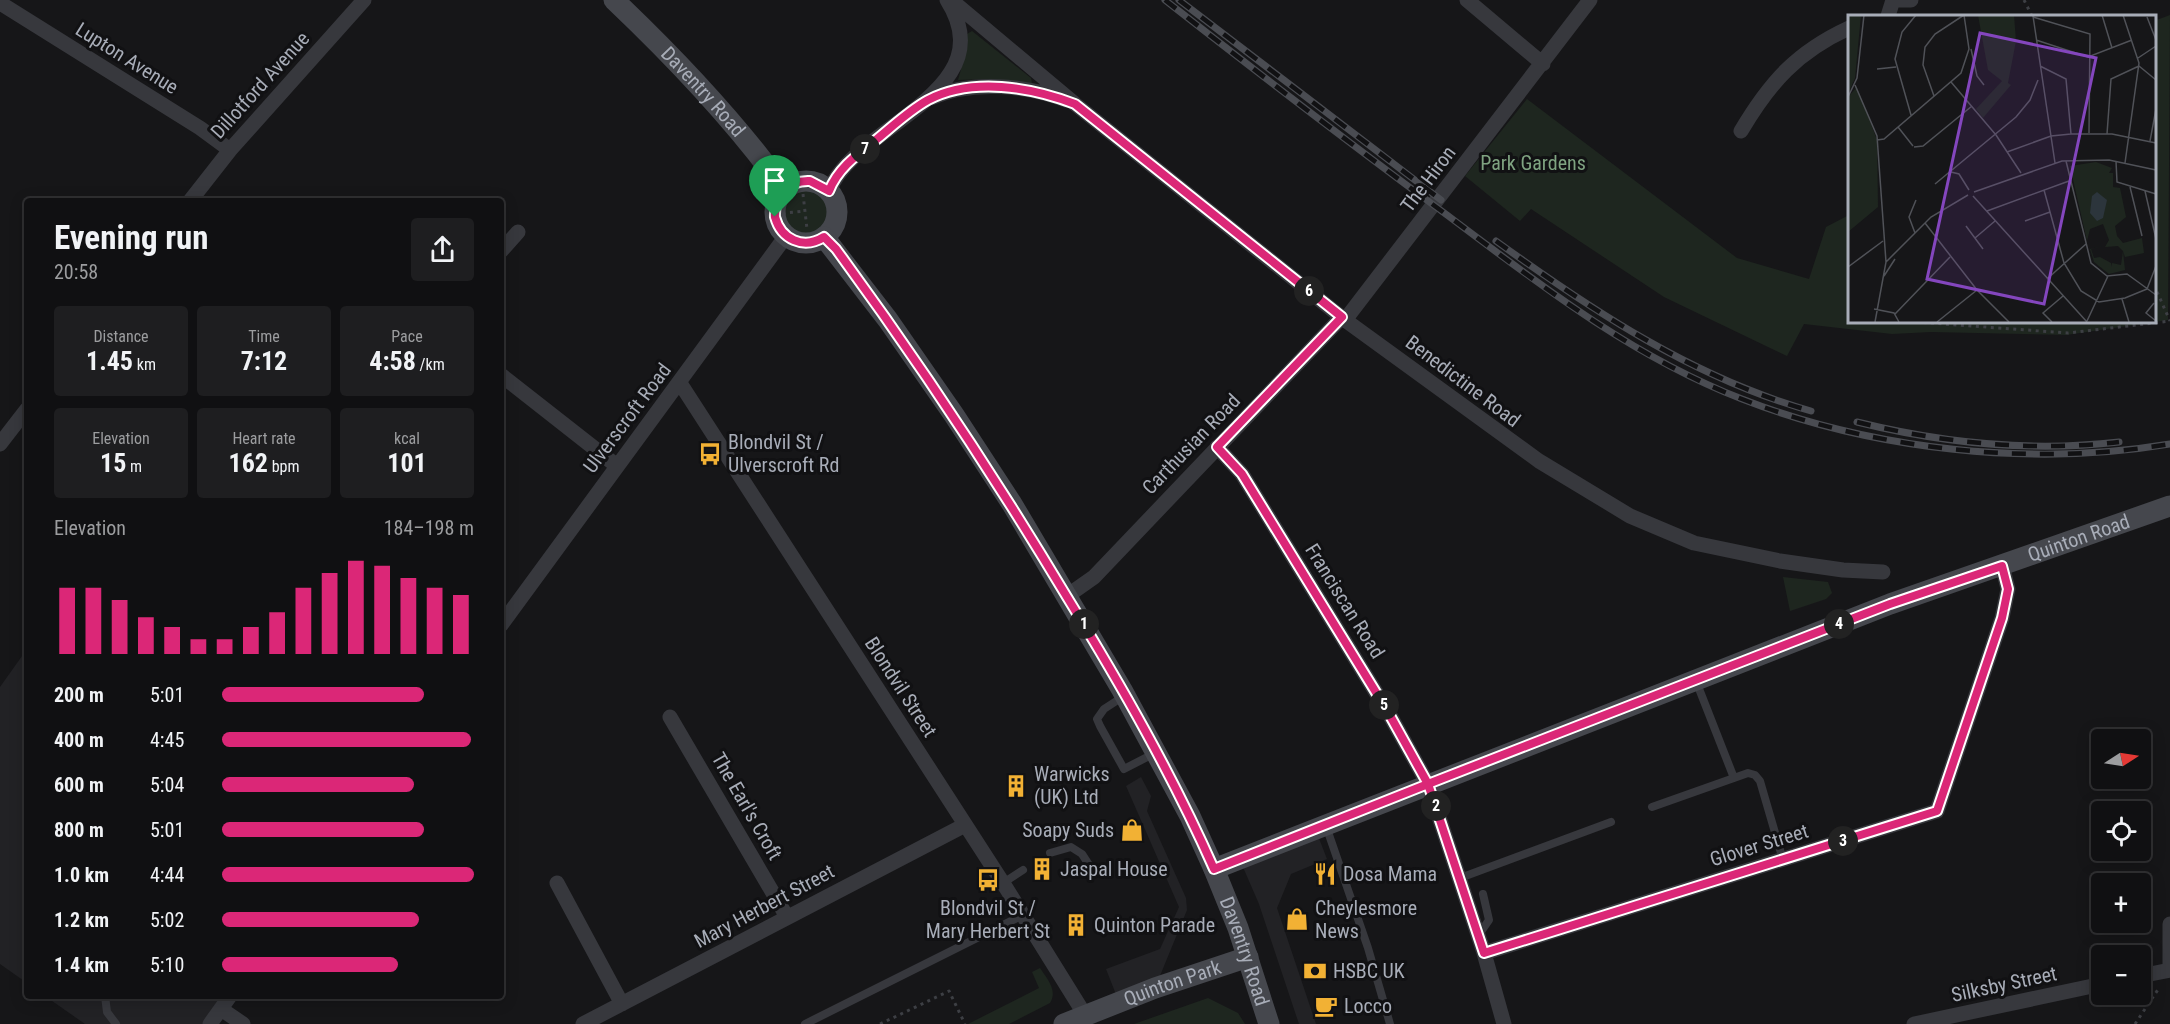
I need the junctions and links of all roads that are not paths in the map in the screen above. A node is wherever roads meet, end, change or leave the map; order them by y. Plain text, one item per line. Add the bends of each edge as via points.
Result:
1 (364, 0) edge
2 (614, 0) edge
3 (949, 0) edge
4 (1467, 0) edge
5 (1590, 0) edge
6 (1894, 0) edge
7 (1911, 0) edge
8 (0, 3) edge
9 (1888, 15) edge
10 (1848, 29) edge
11 (1543, 64) junction
12 (926, 101) junction
13 (1075, 104) junction
14 (1741, 130) dead end
15 (230, 150) junction
16 (793, 185) junction
17 (829, 191) junction
18 (192, 198) edge
19 (518, 232) dead end
20 (786, 236) junction
21 (816, 240) junction
22 (504, 248) edge
23 (1344, 318) junction
24 (504, 377) edge
25 (680, 383) junction
26 (24, 413) edge
27 (1, 440) edge
28 (1217, 447) junction
29 (616, 466) junction
30 (2170, 506) edge
31 (2002, 566) junction
32 (1883, 572) dead end
33 (1067, 596) junction
34 (504, 621) edge
35 (1696, 680) junction
36 (1125, 695) junction
37 (670, 717) dead end
38 (1156, 752) junction
39 (1734, 778) junction
40 (1428, 784) junction
41 (1652, 807) dead end
42 (1611, 822) dead end
43 (1325, 824) junction
44 (965, 825) junction
45 (1050, 853) dead end
46 (1783, 860) junction
47 (1214, 869) junction
48 (1023, 870) dead end
49 (1093, 871) dead end
50 (1460, 878) junction
51 (557, 883) dead end
52 (1003, 883) junction
53 (1483, 894) dead end
54 (1023, 915) junction
55 (787, 917) junction
56 (2170, 924) edge
57 (1479, 936) junction
58 (1484, 953) junction
59 (1248, 957) junction
60 (2170, 964) edge
61 (2167, 975) edge
62 (2151, 976) edge
63 (2091, 986) edge
64 (105, 999) edge
65 (228, 999) edge
66 (622, 1004) junction
67 (221, 1009) junction
68 (1084, 1015) junction
69 (116, 1024) edge
70 (210, 1024) edge
71 (243, 1024) edge
72 (583, 1024) edge
73 (806, 1024) edge
74 (1064, 1024) edge
75 (1269, 1024) edge
76 (1390, 1024) edge
77 (1504, 1024) edge
78 (1914, 1024) edge

1 - 15 street, Dillotford Avenue
2 - 16 street, Daventry Road via 673,58 759,155
3 - 12 street, Benedictine Road via 957,20 959,48 952,70
3 - 13 street, Benedictine Road
4 - 11 street
5 - 11 street, The Hiron
6 - 7 street
6 - 9 street
8 - 15 street, Lupton Avenue
10 - 14 street via 1808,50 1777,79
11 - 23 street, The Hiron
12 - 13 street, Benedictine Road via 949,92 989,87 1045,94
12 - 17 street, Benedictine Road via 843,168
13 - 23 street, Benedictine Road
15 - 18 street, Dillotford Avenue
16 - 17 street via 816,183
16 - 20 street via 777,201 775,214
17 - 21 street via 837,212 833,225
19 - 22 street
20 - 21 street via 796,241
20 - 25 street, Ulverscroft Road
21 - 33 street, Daventry Road via 888,320 954,415
23 - 28 street, Carthusian Road
23 - 32 street, Benedictine Road via 1527,454 1660,531 1729,552 1843,570
24 - 29 street
25 - 29 street, Ulverscroft Road
25 - 44 street, Blondvil Street
26 - 27 street
28 - 33 street, Carthusian Road via 1094,577
28 - 40 street, Franciscan Road via 1242,474
29 - 34 street, Ulverscroft Road
30 - 31 street, Quinton Road
31 - 35 street, Quinton Road via 1890,604
31 - 46 street, Glover Street via 2008,589 2002,618 1937,811
33 - 36 street, Daventry Road
35 - 39 lane
35 - 40 street, Quinton Road
36 - 38 street, Daventry Road
36 - 38 lane via 1104,709 1097,719 1120,764 1129,768
37 - 55 street, The Earl's Croft
38 - 47 street, Daventry Road
39 - 41 lane
39 - 46 lane via 1748,773 1760,781
40 - 43 street, Quinton Road
40 - 50 street, Franciscan Road
42 - 50 lane
43 - 47 street, Quinton Road
43 - 76 lane
44 - 52 street, Blondvil Street
44 - 55 street, Mary Herbert Street
45 - 49 lane via 1071,847 1082,854
46 - 58 street, Glover Street
47 - 59 street, Daventry Road
48 - 52 lane
50 - 57 street, Franciscan Road
51 - 66 street
52 - 54 street, Blondvil Street
53 - 57 lane via 1489,920
54 - 68 street, Blondvil Street
54 - 73 lane
55 - 66 street, Mary Herbert Street
56 - 60 street
57 - 58 street, Franciscan Road
58 - 77 street, Franciscan Road
59 - 68 street, Quinton Park
59 - 75 street, Daventry Road
61 - 62 street
63 - 78 street, Silksby Street
64 - 69 lane via 107,1011
65 - 67 street
66 - 72 street, Mary Herbert Street
67 - 70 street
67 - 71 street
68 - 74 street, Quinton Park

